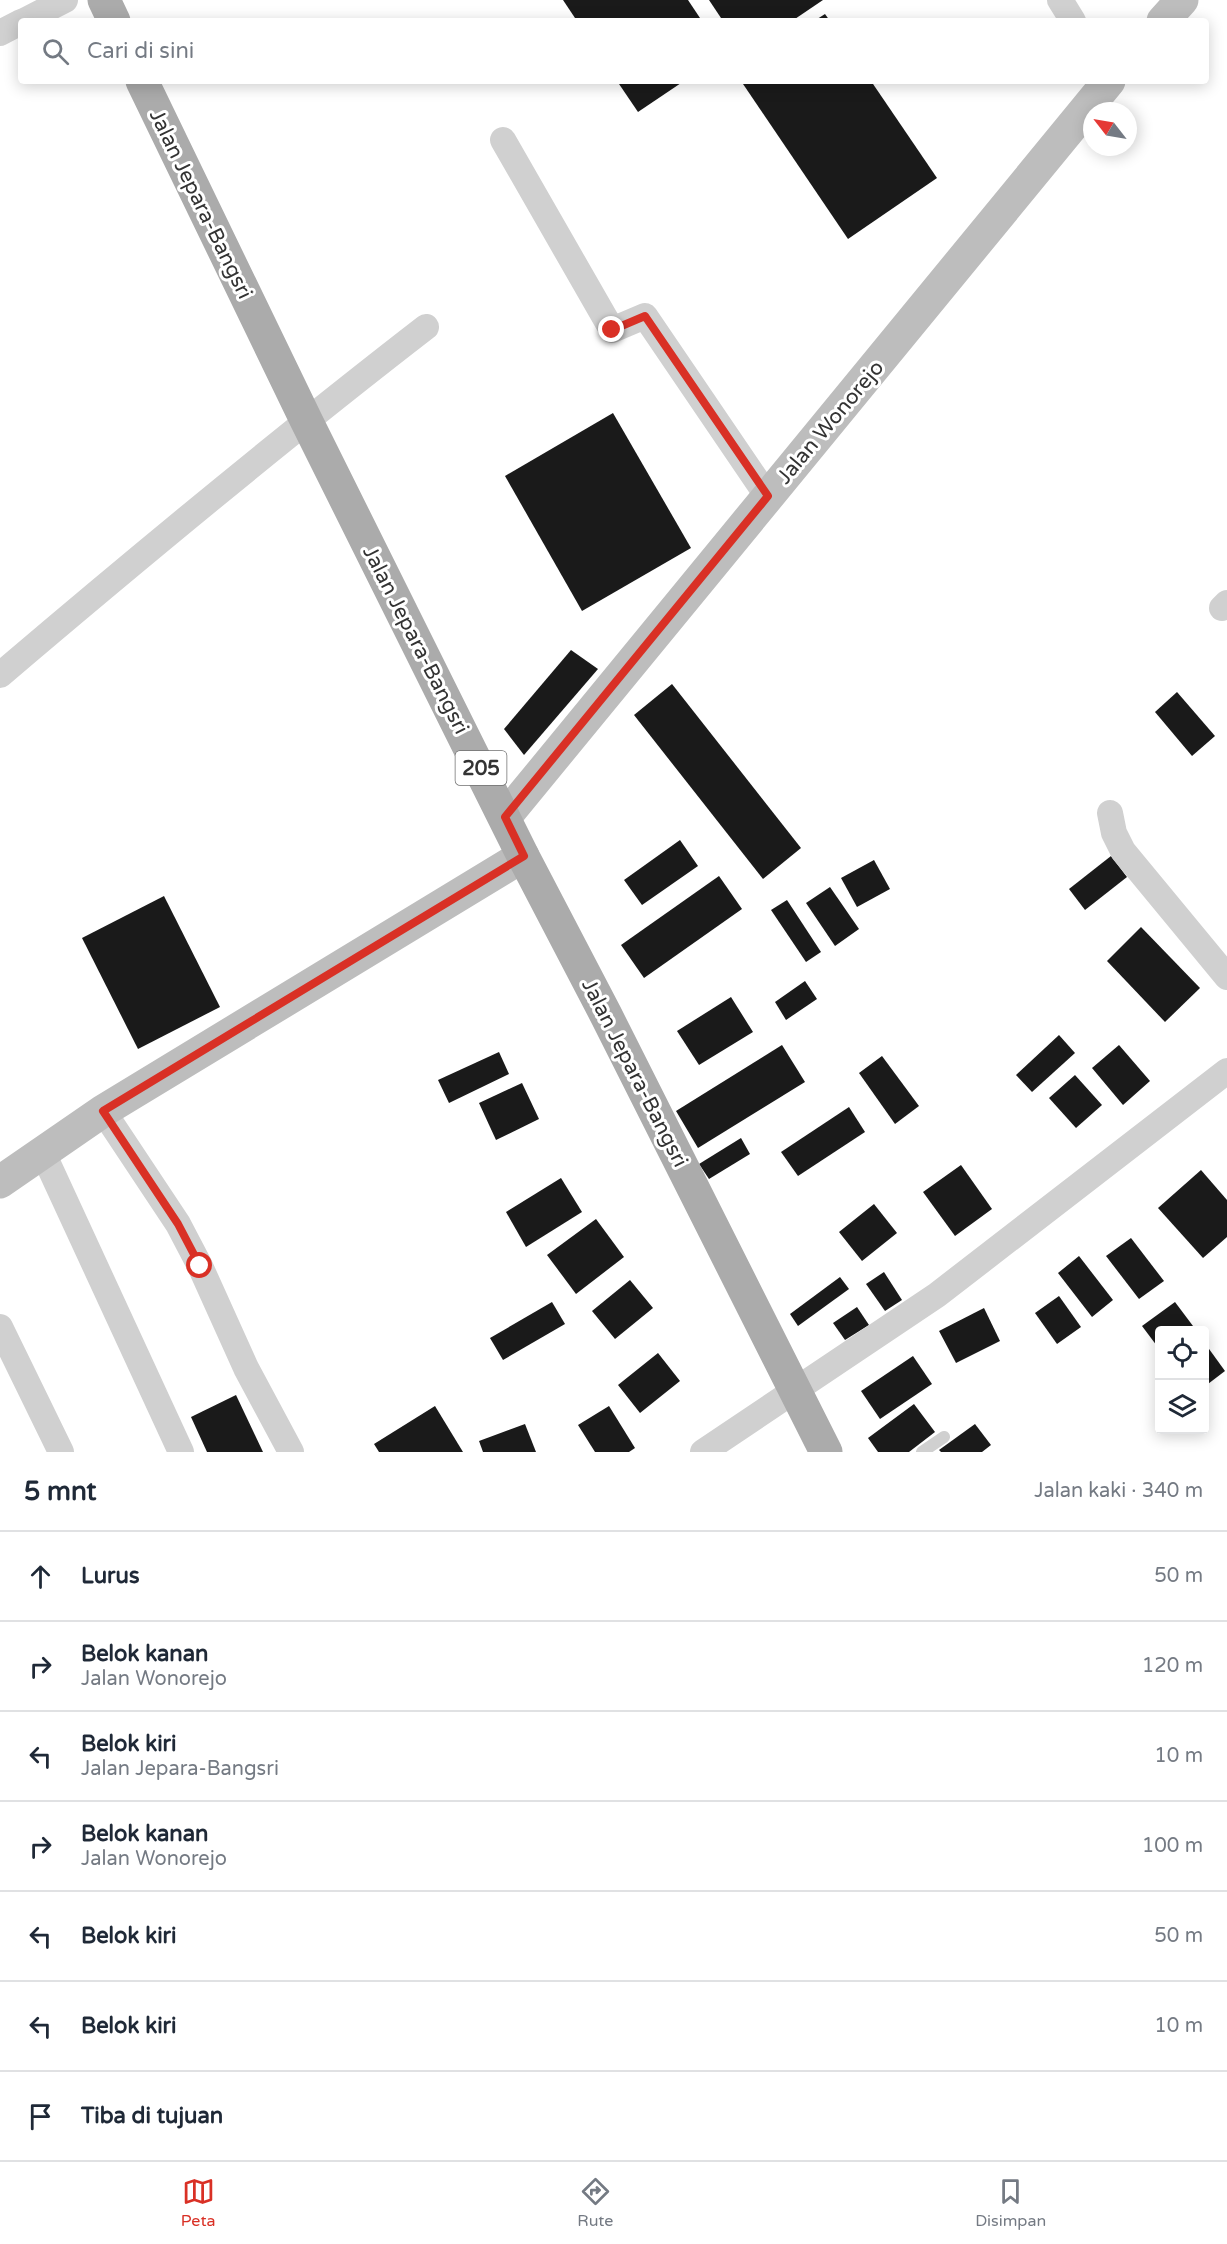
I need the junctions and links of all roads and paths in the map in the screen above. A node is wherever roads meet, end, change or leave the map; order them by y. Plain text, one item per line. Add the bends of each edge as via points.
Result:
1 (65, 0) edge
2 (104, 0) edge
3 (1060, 0) edge
4 (1182, 0) edge
5 (30, 18) edge
6 (113, 18) edge
7 (1071, 18) edge
8 (1166, 18) edge
9 (18, 24) edge
10 (0, 33) edge
11 (143, 84) edge
12 (1107, 84) edge
13 (503, 140) dead end
14 (426, 327) dead end
15 (306, 420) junction
16 (768, 496) junction
17 (0, 675) edge
18 (1110, 813) dead end
19 (505, 817) junction
20 (524, 856) junction
21 (1227, 977) edge
22 (1225, 1078) edge
23 (103, 1111) junction
24 (43, 1153) junction
25 (0, 1182) edge
26 (0, 1326) edge
27 (795, 1389) junction
28 (944, 1437) dead end
29 (61, 1452) edge
30 (181, 1452) edge
31 (291, 1452) edge
32 (703, 1452) edge
33 (826, 1452) edge
34 (922, 1452) edge

1 - 5 street
2 - 6 main road
3 - 7 street
4 - 8 street
9 - 10 street
11 - 15 main road, Jalan Jepara-Bangsri / 205
12 - 16 street, Jalan Wonorejo
13 - 16 street via 612,330 645,316
14 - 15 street
15 - 17 street
15 - 19 main road, Jalan Jepara-Bangsri / 205
16 - 19 street, Jalan Wonorejo
18 - 21 street via 1123,851
19 - 20 main road, Jalan Jepara-Bangsri / 205
20 - 23 street
20 - 27 main road, Jalan Jepara-Bangsri / 205
22 - 27 street via 937,1295
23 - 24 street
23 - 31 street via 178,1224 246,1368
24 - 25 street
24 - 30 street
26 - 29 street
27 - 32 street
27 - 33 main road, Jalan Jepara-Bangsri / 205
28 - 34 lane

